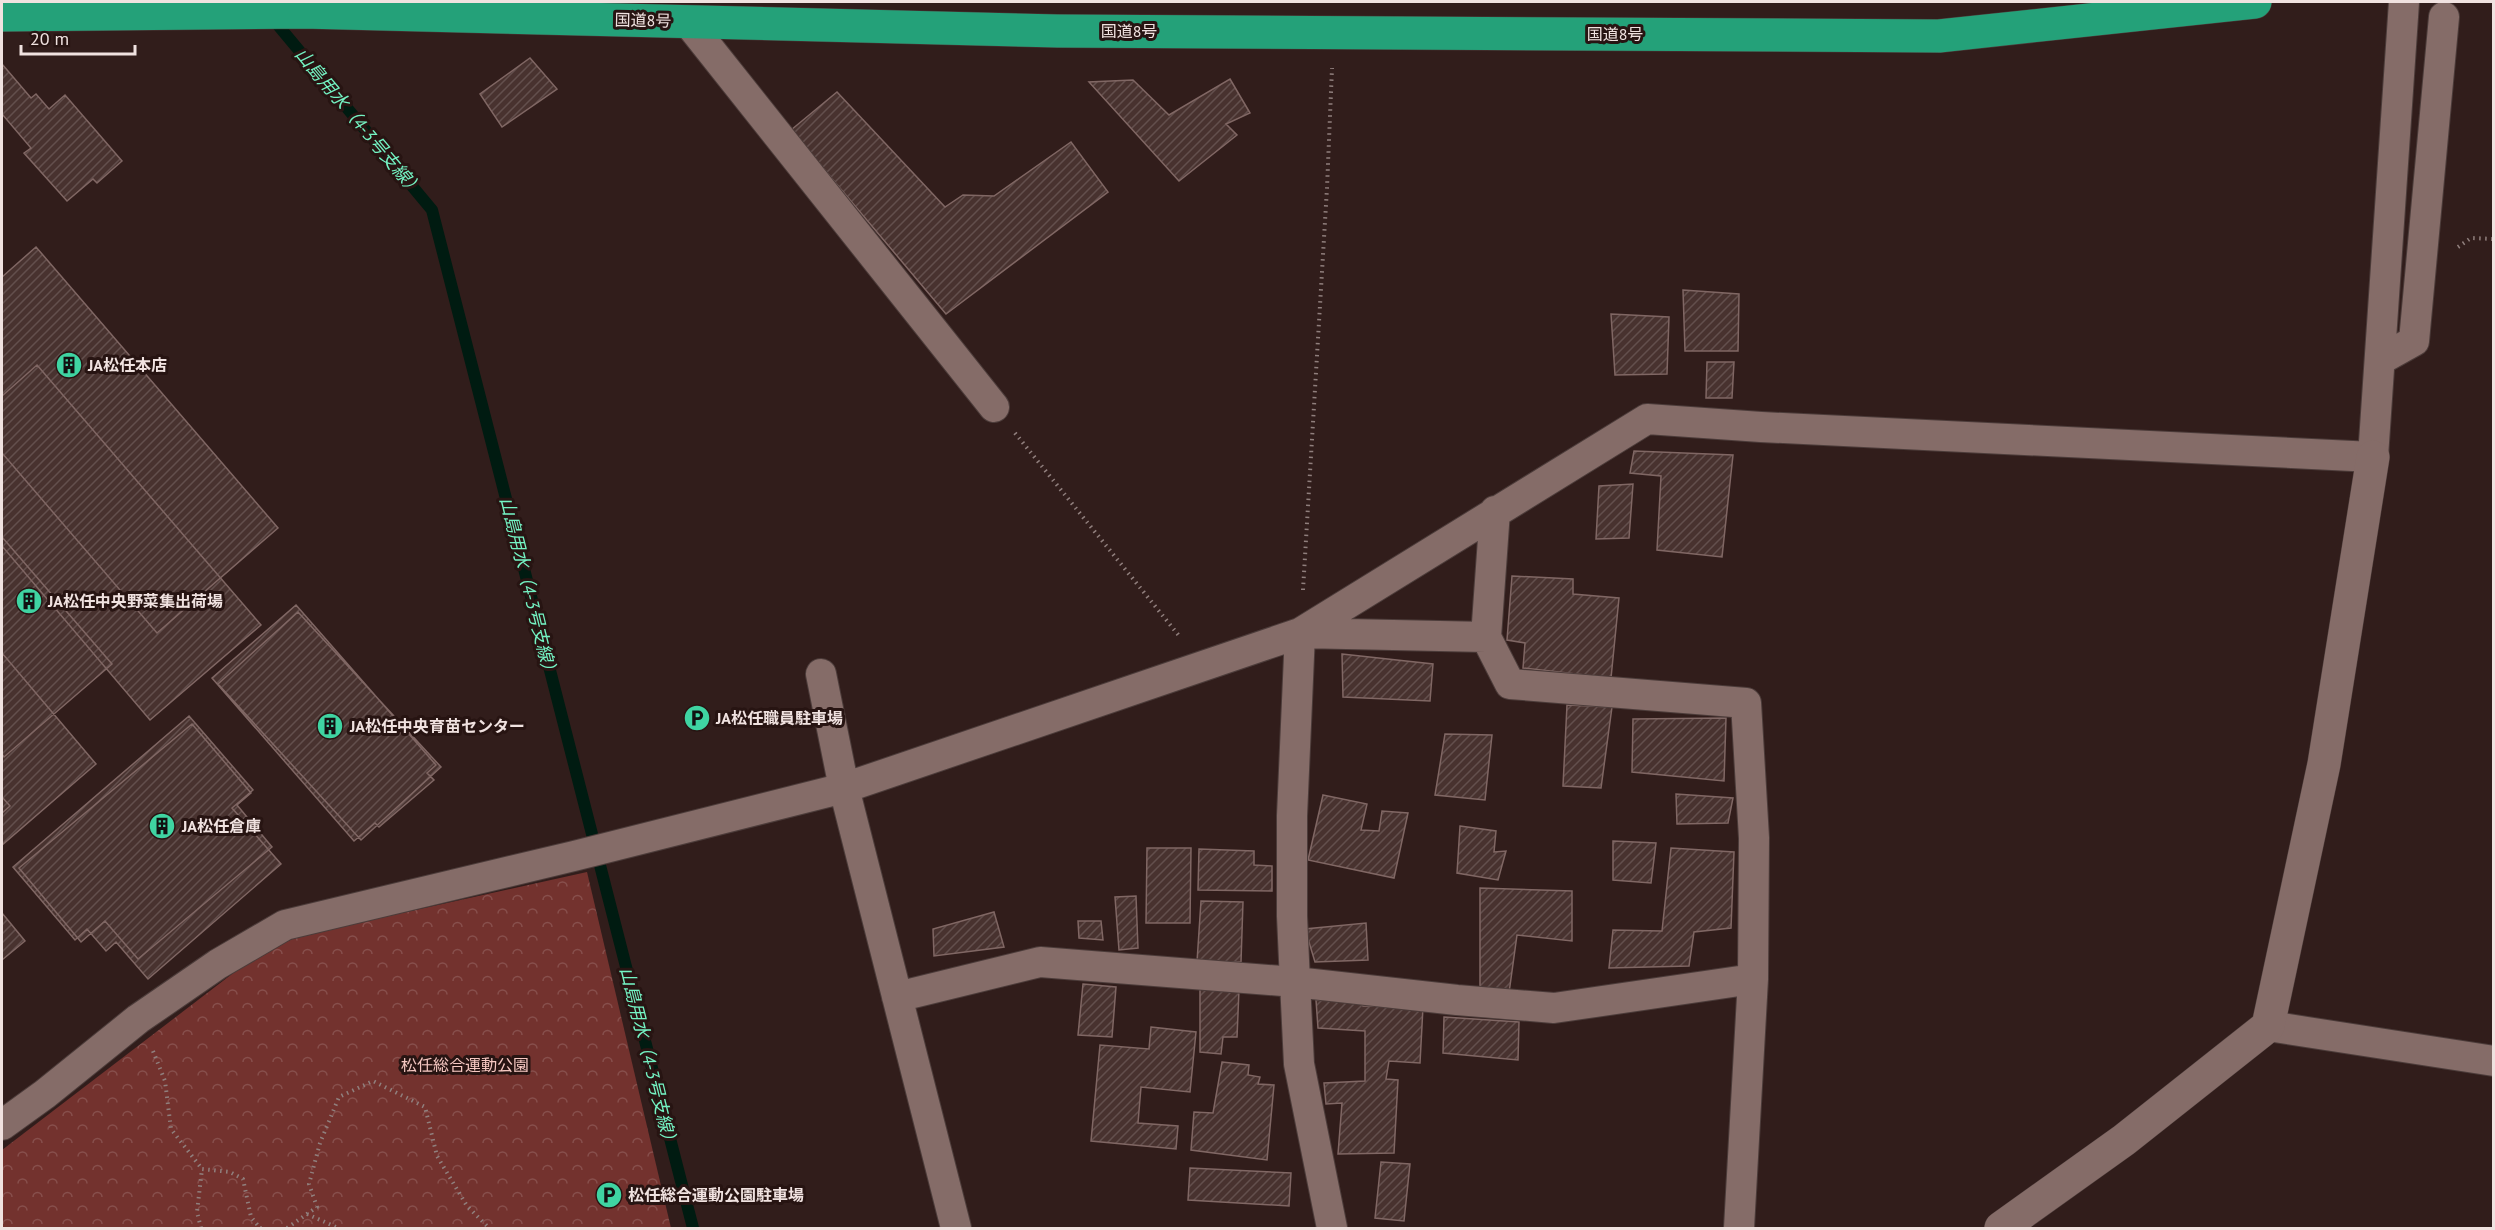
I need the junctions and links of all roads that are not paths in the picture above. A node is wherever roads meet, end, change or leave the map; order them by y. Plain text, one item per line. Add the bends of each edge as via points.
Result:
1 (2255, 2) edge
2 (2404, 2) edge
3 (2, 15) edge
4 (2444, 16) dead end
5 (688, 22) junction
6 (2380, 360) junction
7 (994, 407) road end
8 (2373, 457) junction
9 (1495, 512) junction
10 (1300, 633) junction
11 (1486, 637) junction
12 (821, 674) dead end
13 (844, 788) junction
14 (1753, 979) junction
15 (1295, 982) junction
16 (897, 997) junction
17 (2268, 1026) junction
18 (2493, 1061) edge
19 (2, 1125) edge
20 (956, 1228) edge
21 (1332, 1228) edge
22 (1739, 1228) edge
23 (2001, 1228) edge

1 - 5 highway, 国道8号 via 1939,36 1058,31
2 - 6 street
3 - 5 highway, 国道8号 via 303,12
4 - 6 street via 2414,341
5 - 7 street
6 - 8 street
8 - 9 street via 1647,418
8 - 17 street via 2324,764
9 - 10 street
9 - 11 street
10 - 11 street
10 - 13 street
10 - 15 street via 1292,816
11 - 14 street via 1510,684 1746,703 1754,838
12 - 13 street
13 - 16 street
13 - 19 street via 285,925 218,964 138,1019
14 - 15 street via 1554,1008
14 - 22 street
15 - 16 street via 1040,962
15 - 21 street via 1299,1064
16 - 20 street
17 - 18 street
17 - 23 street via 2124,1140

